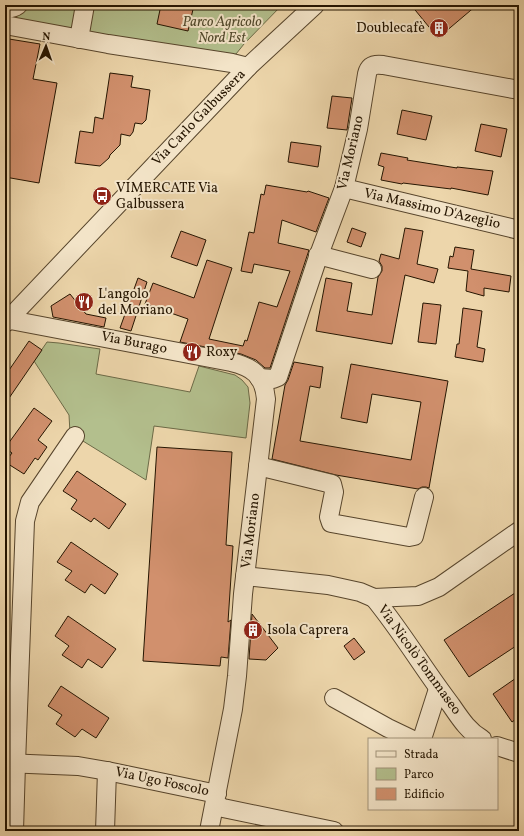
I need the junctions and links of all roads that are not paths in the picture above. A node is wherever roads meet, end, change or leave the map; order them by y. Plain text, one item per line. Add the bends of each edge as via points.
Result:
1 (18, 5) edge
2 (86, 5) edge
3 (315, 5) edge
4 (5, 8) edge
5 (5, 25) edge
6 (79, 39) junction
7 (248, 67) junction
8 (519, 90) edge
9 (344, 188) junction
10 (519, 230) edge
11 (318, 255) junction
12 (372, 269) dead end
13 (6, 321) edge
14 (259, 378) junction
15 (74, 436) dead end
16 (258, 466) junction
17 (424, 497) dead end
18 (519, 531) edge
19 (245, 580) junction
20 (374, 598) junction
21 (438, 689) junction
22 (334, 698) dead end
23 (409, 738) edge
24 (422, 738) edge
25 (481, 738) edge
26 (498, 746) edge
27 (519, 753) edge
28 (10, 764) edge
29 (107, 771) junction
30 (216, 799) junction
31 (14, 831) edge
32 (105, 831) edge
33 (209, 831) edge
34 (334, 831) edge

1 - 4 street via 10,9
2 - 6 street
3 - 7 street, Via Carlo Galbussera
5 - 6 street
6 - 7 street via 232,62
7 - 13 street, Via Carlo Galbussera
8 - 9 street, Via Moriano via 378,64 369,68
9 - 10 street, Via Massimo D'Azeglio
9 - 11 street, Via Moriano
11 - 12 street
11 - 14 street, Via Moriano via 278,377
13 - 14 street, Via Burago via 231,362 246,367
14 - 16 street, Via Moriano via 266,399
15 - 28 street via 30,502 25,521
16 - 17 street via 332,484 334,492 329,517 331,522 409,537 414,536
16 - 19 street, Via Moriano
18 - 20 street via 439,587 418,596
19 - 20 street
19 - 30 street, Via Moriano via 233,709
20 - 21 street, Via Nicolò Tommaseo
21 - 24 street
21 - 25 street, Via Nicolò Tommaseo via 469,730
22 - 23 street
26 - 27 street
28 - 29 street, Via Ugo Foscolo via 78,766
28 - 31 street
29 - 30 street, Via Ugo Foscolo
29 - 32 street, Via Ugo Foscolo
30 - 33 street, Via Moriano
30 - 34 street, Via Ugo Foscolo via 223,808

